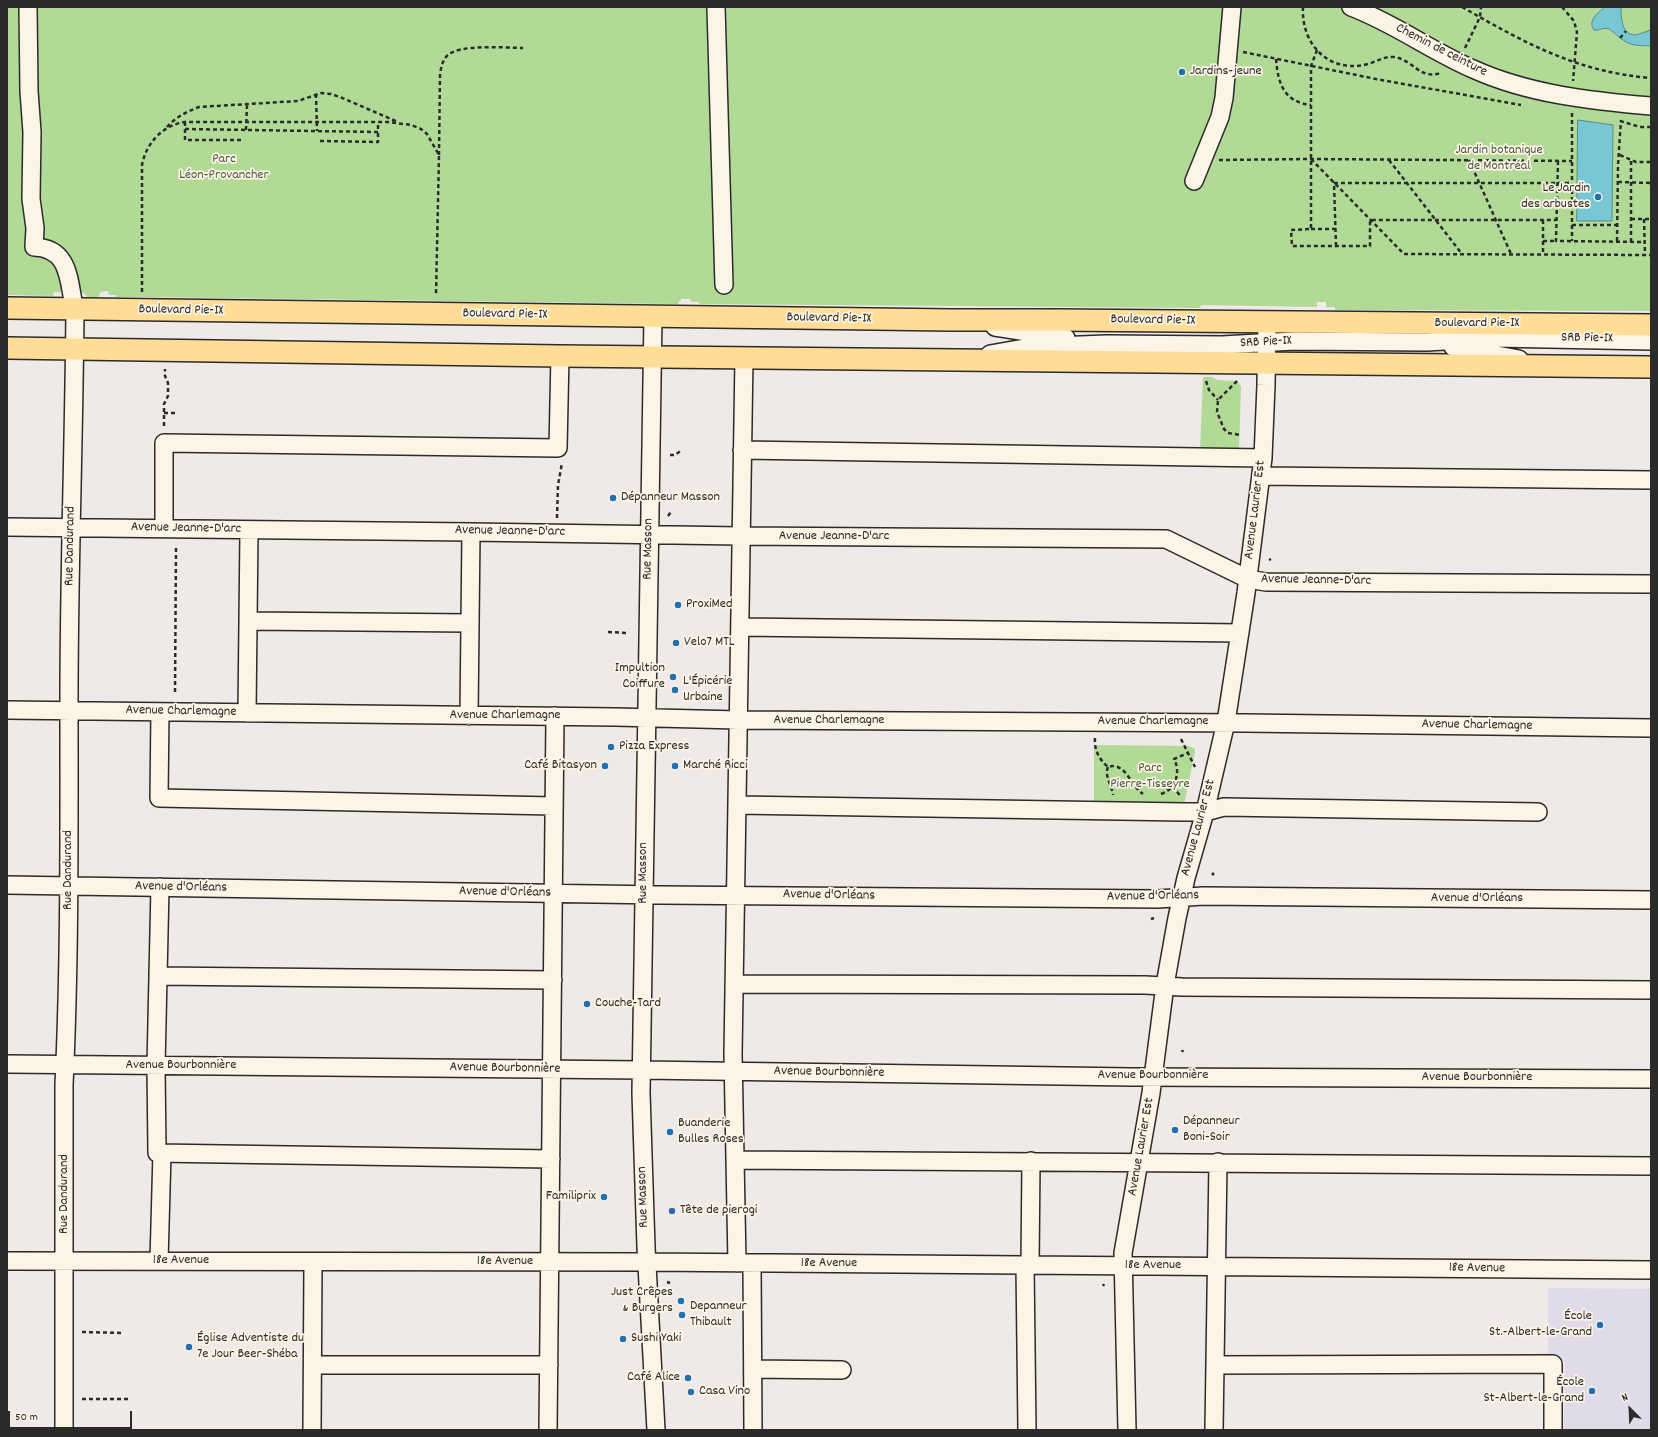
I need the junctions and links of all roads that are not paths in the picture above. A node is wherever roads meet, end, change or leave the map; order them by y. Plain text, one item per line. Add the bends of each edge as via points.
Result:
1 (28, 7) edge
2 (716, 7) edge
3 (1232, 7) edge
4 (1351, 7) edge
5 (1369, 11) edge
6 (1651, 106) edge
7 (1194, 181) dead end
8 (724, 284) dead end
9 (7, 308) edge
10 (75, 310) junction
11 (653, 316) junction
12 (952, 320) junction
13 (1267, 322) junction
14 (1651, 324) edge
15 (1651, 341) edge
16 (1267, 342) junction
17 (1427, 342) junction
18 (1106, 344) junction
19 (7, 348) edge
20 (75, 350) junction
21 (560, 356) junction
22 (652, 357) junction
23 (744, 358) junction
24 (949, 361) junction
25 (1266, 364) junction
26 (1560, 367) junction
27 (1651, 367) edge
28 (742, 450) junction
29 (1263, 458) junction
30 (1260, 476) junction
31 (1651, 480) edge
32 (7, 527) edge
33 (71, 528) junction
34 (164, 528) junction
35 (250, 530) junction
36 (470, 532) junction
37 (648, 535) junction
38 (741, 536) junction
39 (1248, 578) junction
40 (1651, 584) edge
41 (249, 621) junction
42 (469, 623) junction
43 (740, 627) junction
44 (1240, 633) junction
45 (7, 710) edge
46 (69, 710) junction
47 (160, 712) junction
48 (246, 713) junction
49 (469, 716) junction
50 (555, 716) junction
51 (647, 718) junction
52 (739, 720) junction
53 (1226, 722) junction
54 (1651, 728) edge
55 (737, 805) junction
56 (554, 806) junction
57 (1205, 812) junction
58 (1538, 812) dead end
59 (7, 885) edge
60 (69, 886) junction
61 (160, 887) junction
62 (554, 894) junction
63 (644, 895) junction
64 (735, 895) junction
65 (1180, 898) junction
66 (1651, 900) edge
67 (158, 976) junction
68 (553, 980) junction
69 (734, 984) junction
70 (1165, 986) junction
71 (1651, 990) edge
72 (7, 1064) edge
73 (66, 1065) junction
74 (156, 1066) junction
75 (552, 1070) junction
76 (642, 1070) junction
77 (733, 1072) junction
78 (1154, 1076) junction
79 (1651, 1079) edge
80 (162, 1153) junction
81 (551, 1159) junction
82 (735, 1160) junction
83 (1031, 1161) junction
84 (1139, 1162) junction
85 (1218, 1162) junction
86 (1651, 1166) edge
87 (7, 1261) edge
88 (159, 1261) junction
89 (65, 1262) junction
90 (313, 1262) junction
91 (550, 1262) junction
92 (647, 1262) junction
93 (745, 1263) junction
94 (1027, 1265) junction
95 (1123, 1266) junction
96 (1216, 1266) junction
97 (1651, 1270) edge
98 (313, 1365) junction
99 (549, 1365) junction
100 (1215, 1365) junction
101 (753, 1369) junction
102 (842, 1370) dead end
103 (64, 1430) edge
104 (312, 1430) edge
105 (548, 1430) edge
106 (656, 1430) edge
107 (753, 1430) edge
108 (1027, 1430) edge
109 (1127, 1430) edge
110 (1214, 1430) edge
111 (1553, 1430) edge

1 - 10 street, Rue Dandurand via 34,247 50,250 64,265 70,278
2 - 8 street
3 - 7 street via 1223,104
4 - 5 street, Chemin de ceinture
5 - 6 street, Chemin de ceinture via 1428,46 1493,77 1572,96
9 - 10 main road, Boulevard Pie-IX
10 - 11 main road, Boulevard Pie-IX
10 - 20 street, Rue Dandurand
11 - 12 main road, Boulevard Pie-IX
11 - 22 street, Rue Masson
12 - 13 main road, Boulevard Pie-IX
12 - 18 street, SRB Pie-IX
13 - 14 main road, Boulevard Pie-IX
13 - 16 street, Avenue Laurier Est
15 - 17 street, SRB Pie-IX via 1496,338
16 - 17 street, SRB Pie-IX
16 - 18 street, SRB Pie-IX via 1212,345
16 - 25 street, Avenue Laurier Est
17 - 26 street, SRB Pie-IX
18 - 24 street, SRB Pie-IX via 1030,347
19 - 20 main road
20 - 21 main road
20 - 33 street, Rue Dandurand
21 - 22 main road
21 - 34 street via 558,448 164,443
22 - 23 main road
22 - 37 street, Rue Masson
23 - 24 main road
23 - 28 street
24 - 25 main road
25 - 26 main road
25 - 29 street, Avenue Laurier Est
26 - 27 main road
28 - 29 street
28 - 38 street
29 - 30 street, Avenue Laurier Est
30 - 31 street
30 - 39 street, Avenue Laurier Est
32 - 33 street, Avenue Jeanne-D'arc
33 - 34 street, Avenue Jeanne-D'arc
33 - 46 street, Rue Dandurand
34 - 35 street, Avenue Jeanne-D'arc
35 - 36 street, Avenue Jeanne-D'arc
35 - 41 street
36 - 37 street, Avenue Jeanne-D'arc
36 - 42 street
37 - 38 street, Avenue Jeanne-D'arc
37 - 51 street, Rue Masson
38 - 39 street, Avenue Jeanne-D'arc via 1166,539
38 - 43 street
39 - 40 street, Avenue Jeanne-D'arc via 1266,582
39 - 44 street, Avenue Laurier Est
41 - 42 street
41 - 48 street
42 - 49 street
43 - 44 street
43 - 52 street
44 - 53 street, Avenue Laurier Est
45 - 46 street, Avenue Charlemagne
46 - 47 street, Avenue Charlemagne
46 - 60 street, Rue Dandurand
47 - 48 street, Avenue Charlemagne
47 - 56 street via 159,798
48 - 49 street, Avenue Charlemagne
49 - 50 street, Avenue Charlemagne
50 - 51 street, Avenue Charlemagne
50 - 56 street
51 - 52 street, Avenue Charlemagne
51 - 63 street, Rue Masson
52 - 53 street, Avenue Charlemagne
52 - 55 street
53 - 54 street, Avenue Charlemagne
53 - 57 street, Avenue Laurier Est
55 - 57 street
55 - 64 street
56 - 62 street
57 - 58 street via 1224,808
57 - 65 street, Avenue Laurier Est
59 - 60 street, Avenue d'Orléans
60 - 61 street, Avenue d'Orléans
60 - 73 street, Rue Dandurand
61 - 62 street, Avenue d'Orléans
61 - 67 street
62 - 63 street, Avenue d'Orléans
62 - 68 street
63 - 64 street, Avenue d'Orléans
63 - 76 street, Rue Masson
64 - 65 street, Avenue d'Orléans
64 - 69 street
65 - 66 street, Avenue d'Orléans via 1211,896
65 - 70 street, Avenue Laurier Est
67 - 68 street
67 - 74 street
68 - 75 street
69 - 70 street
69 - 77 street
70 - 71 street
70 - 78 street, Avenue Laurier Est
72 - 73 street, Avenue Bourbonnière
73 - 74 street, Avenue Bourbonnière
73 - 89 street, Rue Dandurand
74 - 75 street, Avenue Bourbonnière
74 - 80 street via 157,1153
75 - 76 street, Avenue Bourbonnière
75 - 81 street
76 - 77 street, Avenue Bourbonnière
76 - 92 street, Rue Masson
77 - 78 street, Avenue Bourbonnière
77 - 82 street
78 - 79 street, Avenue Bourbonnière
78 - 84 street, Avenue Laurier Est
80 - 81 street
80 - 88 street
81 - 91 street
82 - 83 street
82 - 93 street
83 - 84 street
83 - 94 street
84 - 85 street
84 - 95 street, Avenue Laurier Est
85 - 86 street
85 - 96 street
87 - 89 street, 18e Avenue
88 - 89 street, 18e Avenue
88 - 90 street, 18e Avenue
89 - 103 street, Rue Dandurand
90 - 91 street, 18e Avenue
90 - 98 street
91 - 92 street, 18e Avenue
91 - 99 street
92 - 93 street, 18e Avenue
92 - 106 street, Rue Masson
93 - 94 street, 18e Avenue
93 - 101 street
94 - 95 street, 18e Avenue
94 - 108 street
95 - 96 street, 18e Avenue
95 - 109 street, Avenue Laurier Est
96 - 97 street, 18e Avenue
96 - 100 street
98 - 99 street
98 - 104 street
99 - 105 street
100 - 110 street
100 - 111 street via 1554,1364
101 - 102 street
101 - 107 street

